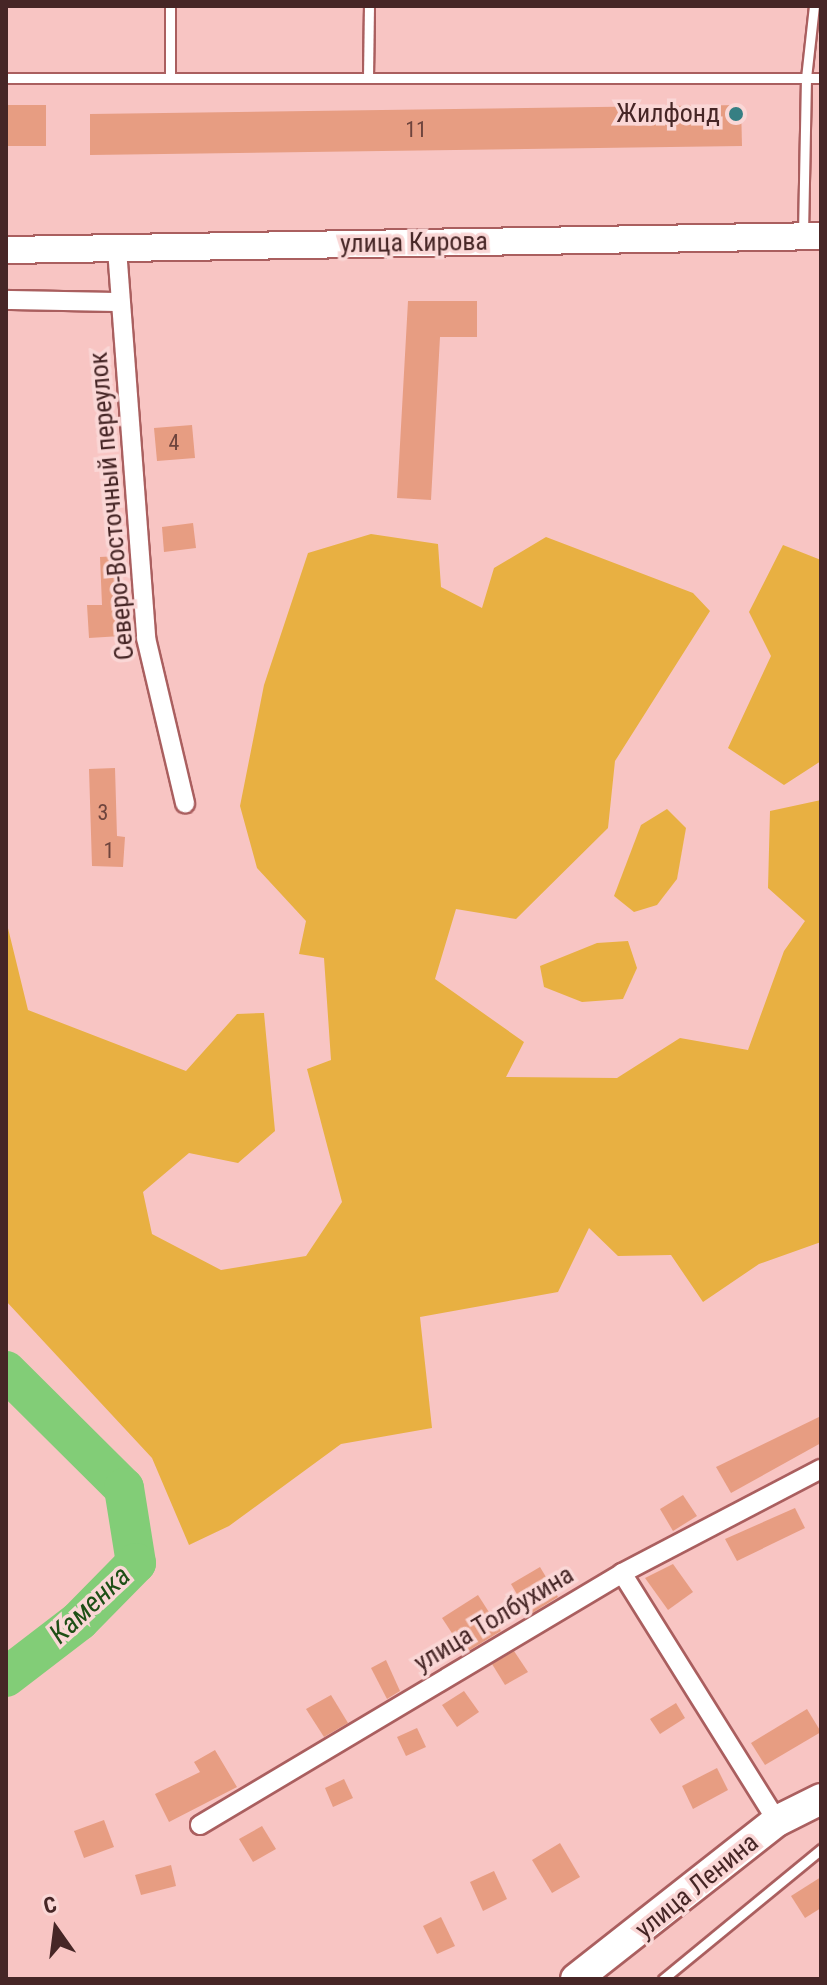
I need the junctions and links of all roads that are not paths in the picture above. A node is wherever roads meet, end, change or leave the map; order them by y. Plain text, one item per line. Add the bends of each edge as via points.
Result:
1 (170, 6) edge
2 (369, 6) edge
3 (814, 6) edge
4 (170, 77) junction
5 (368, 77) junction
6 (6, 78) edge
7 (806, 78) junction
8 (821, 78) edge
9 (812, 236) edge
10 (117, 249) junction
11 (6, 250) edge
12 (6, 300) edge
13 (120, 302) junction
14 (185, 803) dead end
15 (821, 1469) edge
16 (622, 1573) junction
17 (821, 1799) edge
18 (777, 1821) junction
19 (200, 1825) dead end
20 (821, 1849) edge
21 (576, 1979) edge
22 (663, 1979) edge

1 - 4 lane
2 - 5 lane
3 - 7 lane
4 - 5 lane
4 - 6 lane
5 - 7 lane
7 - 8 lane
7 - 9 lane
9 - 10 street, улица Кирова
10 - 11 street, улица Кирова
10 - 13 street, Северо-Восточный переулок
12 - 13 street
13 - 14 street, Северо-Восточный переулок via 146,638
15 - 16 street, улица Толбухина
16 - 18 street
16 - 19 street, улица Толбухина
17 - 18 main road, улица Ленина
18 - 21 main road, улица Ленина
20 - 22 lane

